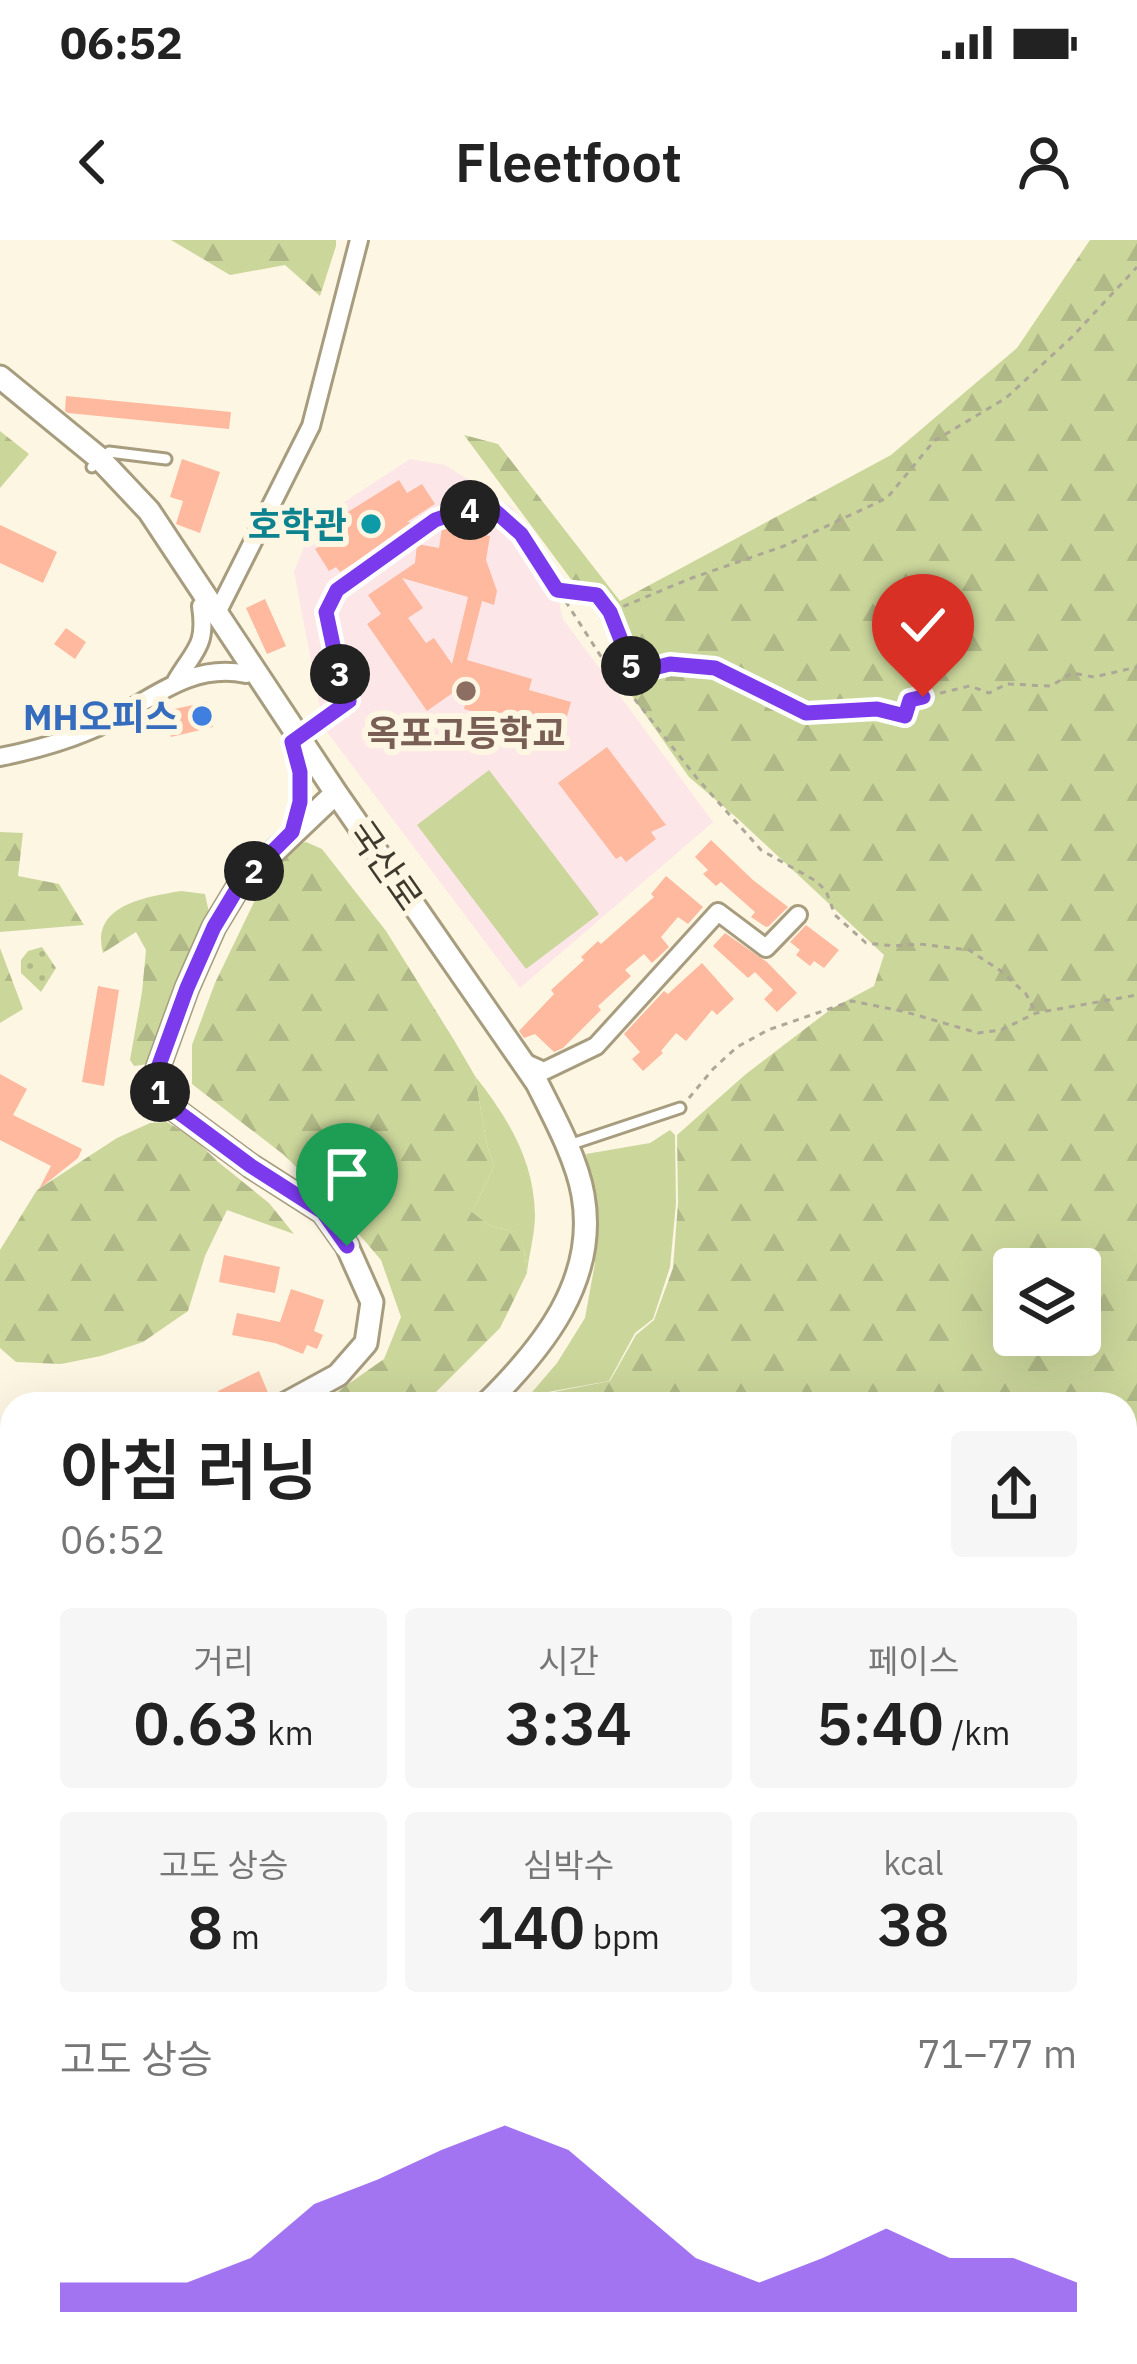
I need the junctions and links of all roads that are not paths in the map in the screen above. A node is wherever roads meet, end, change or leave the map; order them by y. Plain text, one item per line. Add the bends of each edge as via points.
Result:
1 (355, 240) edge
2 (0, 377) edge
3 (0, 388) edge
4 (166, 459) dead end
5 (95, 462) junction
6 (435, 520) road end
7 (210, 608) junction
8 (246, 674) junction
9 (176, 681) junction
10 (349, 701) joint
11 (295, 742) junction
12 (0, 757) edge
13 (333, 795) junction
14 (292, 832) junction
15 (798, 915) dead end
16 (543, 1082) junction
17 (680, 1108) road end
18 (566, 1146) junction
19 (308, 1392) edge
20 (481, 1392) edge
21 (498, 1392) edge

1 - 7 street via 311,427
2 - 5 street, 국산로
3 - 5 street, 국산로
4 - 5 lane via 109,452
5 - 7 street, 국산로
6 - 10 lane via 337,590 326,612
7 - 8 street, 국산로
7 - 9 street via 199,648
7 - 11 street, 국산로
8 - 9 street via 212,670
8 - 11 street, 국산로
9 - 12 street via 89,731
10 - 11 street
11 - 13 street, 국산로
11 - 14 lane via 300,802
13 - 14 street
13 - 16 street, 국산로
13 - 20 street, 국산로 via 525,1086 553,1136 571,1198 561,1282 513,1361
14 - 19 street via 240,884 214,927 155,1076 162,1100 323,1212 347,1246 372,1302 366,1343 338,1376
15 - 16 street via 766,948 718,912 596,1046
16 - 18 street, 국산로
17 - 18 lane
18 - 21 street, 국산로 via 583,1193 585,1245 573,1292

